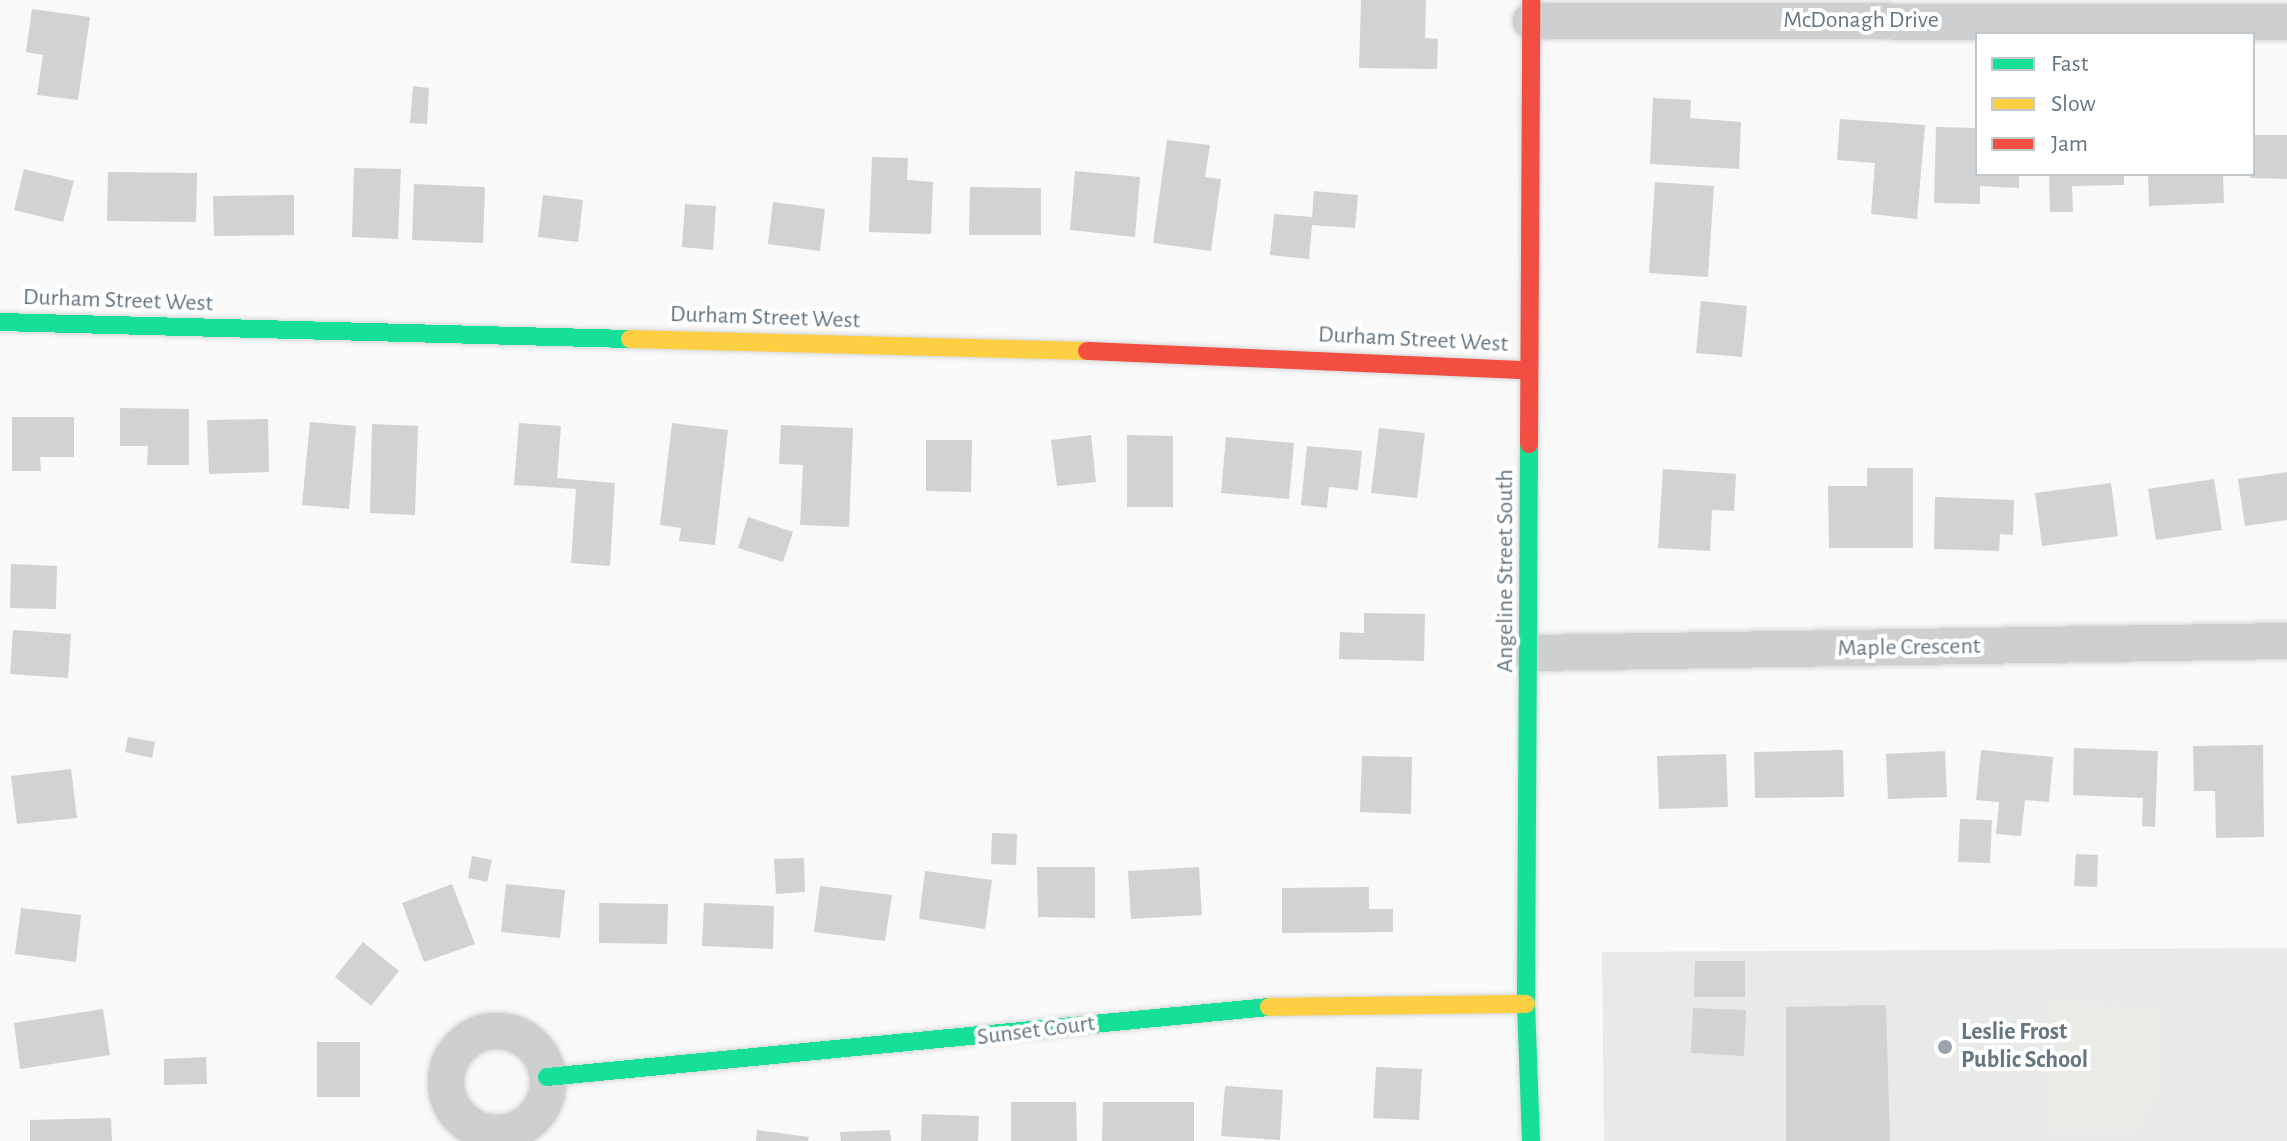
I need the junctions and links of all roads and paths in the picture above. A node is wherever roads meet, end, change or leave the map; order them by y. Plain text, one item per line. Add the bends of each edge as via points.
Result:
1 (1531, 10) edge
2 (2287, 22) edge
3 (0, 322) edge
4 (1529, 370) junction
5 (2287, 641) edge
6 (1531, 653) junction
7 (1526, 1004) junction
8 (547, 1077) dead end
9 (1531, 1141) edge

1 - 2 street, McDonagh Drive
1 - 4 street, Angeline Street South
3 - 4 street, Durham Street West via 1219,354
4 - 6 street, Angeline Street South
5 - 6 street, Maple Crescent
6 - 7 street, Angeline Street South
7 - 8 street, Sunset Court via 1232,1007 946,1042
7 - 9 street, Angeline Street South

